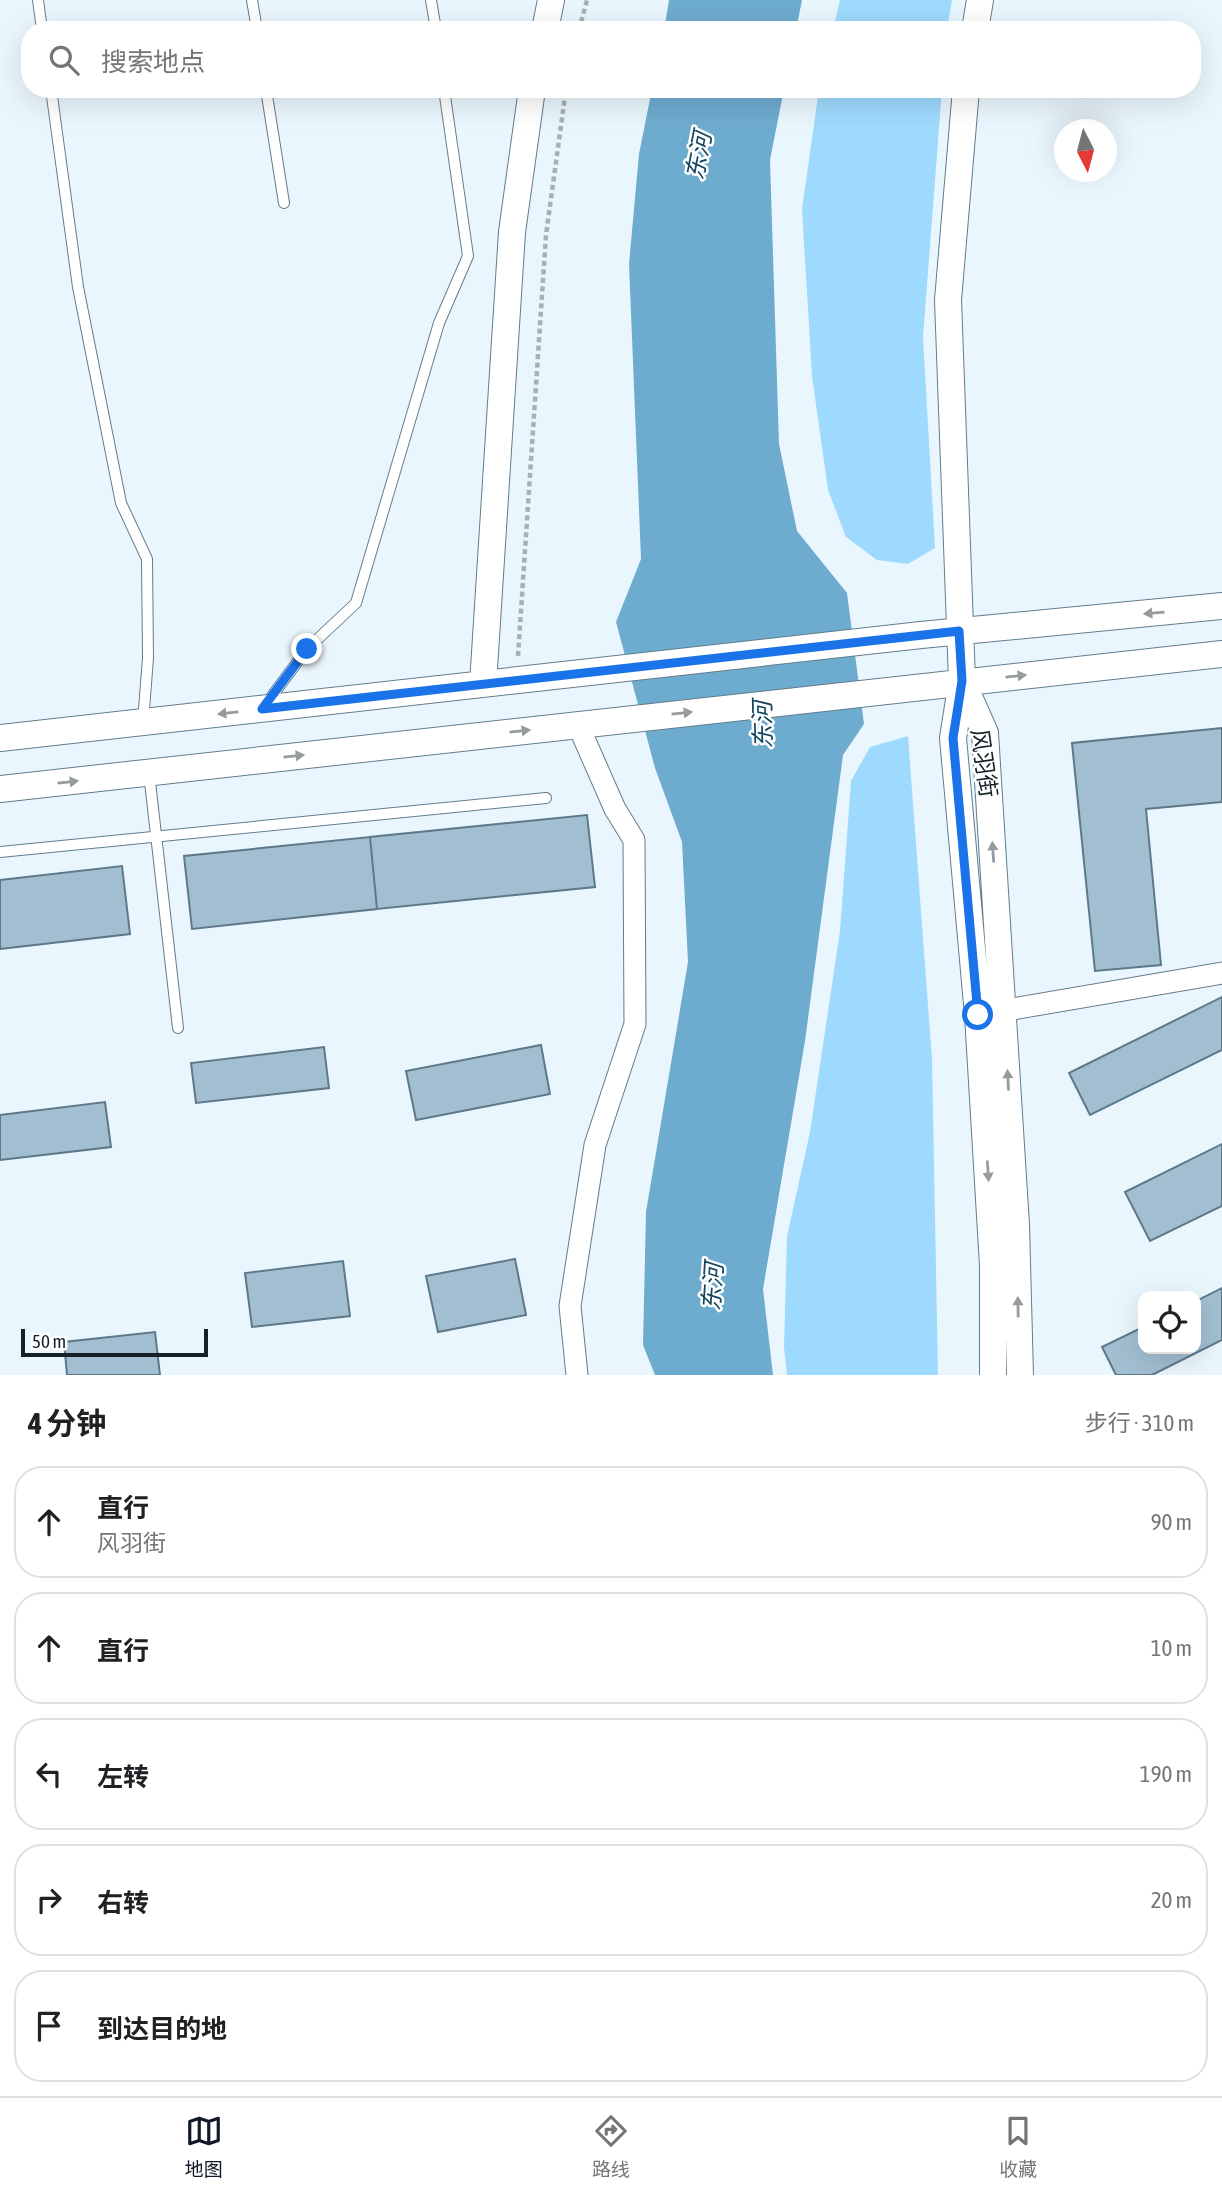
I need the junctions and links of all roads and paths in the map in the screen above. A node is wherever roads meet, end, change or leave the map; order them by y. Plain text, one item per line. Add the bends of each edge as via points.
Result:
1 (38, 0) edge
2 (252, 0) edge
3 (432, 0) edge
4 (551, 0) edge
5 (587, 0) edge
6 (980, 0) edge
7 (41, 21) edge
8 (256, 21) edge
9 (435, 21) edge
10 (546, 21) edge
11 (581, 21) edge
12 (976, 21) edge
13 (52, 98) edge
14 (267, 98) edge
15 (445, 98) edge
16 (531, 98) edge
17 (565, 98) edge
18 (964, 98) edge
19 (284, 203) dead end
20 (1222, 606) edge
21 (959, 631) junction
22 (1222, 654) edge
23 (516, 681) junction
24 (962, 681) junction
25 (483, 684) junction
26 (262, 709) junction
27 (144, 722) junction
28 (578, 724) junction
29 (0, 738) edge
30 (149, 773) junction
31 (0, 789) edge
32 (546, 798) dead end
33 (158, 836) junction
34 (0, 852) edge
35 (1222, 974) edge
36 (1004, 1010) junction
37 (978, 1015) junction
38 (178, 1028) dead end
39 (577, 1375) edge
40 (993, 1375) edge
41 (1020, 1375) edge

1 - 7 lane
2 - 8 lane
3 - 9 lane
4 - 10 street
5 - 11 path
6 - 12 street
13 - 27 lane via 78,287 121,503 147,559
14 - 19 lane
15 - 26 lane via 468,256 439,323 356,603 307,649
16 - 25 street via 512,232
17 - 23 path via 546,234
18 - 21 street via 948,300
20 -> 21 street
21 - 23 street
21 - 24 street
24 -> 22 street
23 - 25 street
28 -> 24 street
36 -> 24 street, 风羽街 via 985,733
24 - 37 street, 风羽街 via 953,738
25 - 26 street
26 -> 27 street
27 - 29 street
30 -> 28 street
28 - 39 street via 615,809 634,840 635,1024 595,1144 570,1306
31 -> 30 street
30 - 33 lane
32 - 33 lane
33 - 34 lane
33 - 38 lane
35 - 36 street
36 - 37 street
41 -> 36 street, 风羽街
37 -> 40 street, 风羽街 via 993,1266

